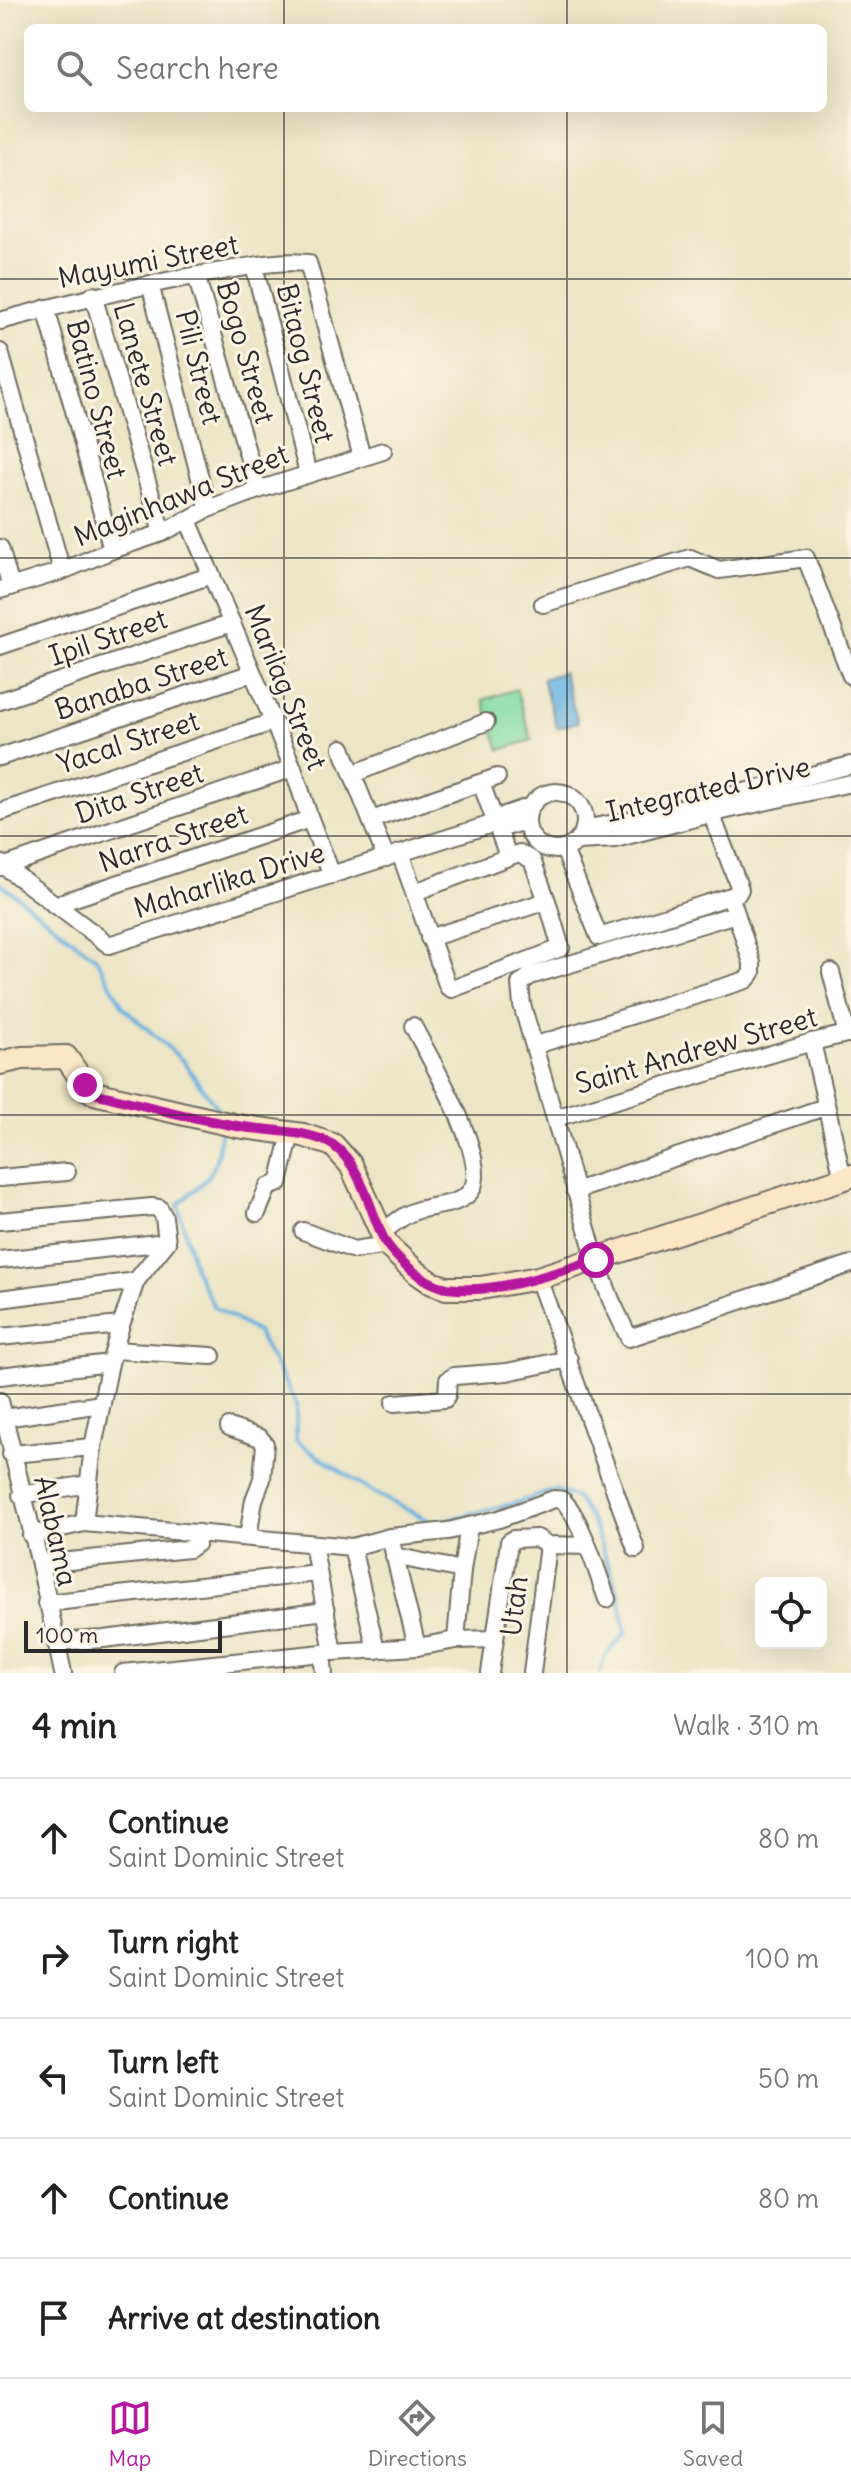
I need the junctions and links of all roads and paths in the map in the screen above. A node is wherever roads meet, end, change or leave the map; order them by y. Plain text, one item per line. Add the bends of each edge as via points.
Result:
1 (254, 266) junction
2 (196, 275) junction
3 (150, 284) junction
4 (93, 295) junction
5 (46, 308) junction
6 (0, 321) edge
7 (0, 352) edge
8 (383, 451) dead end
9 (362, 457) junction
10 (308, 473) junction
11 (258, 490) junction
12 (208, 509) junction
13 (188, 520) junction
14 (162, 533) junction
15 (0, 548) edge
16 (112, 550) junction
17 (62, 571) junction
18 (212, 575) junction
19 (5, 588) edge
20 (543, 604) dead end
21 (232, 623) junction
22 (0, 646) edge
23 (252, 673) junction
24 (851, 676) edge
25 (0, 701) edge
26 (273, 722) junction
27 (486, 722) dead end
28 (342, 748) dead end
29 (0, 757) edge
30 (851, 765) edge
31 (293, 768) junction
32 (353, 774) junction
33 (851, 783) edge
34 (709, 807) junction
35 (0, 812) edge
36 (529, 814) junction
37 (310, 819) junction
38 (371, 820) junction
39 (500, 822) junction
40 (575, 840) junction
41 (393, 856) junction
42 (508, 856) junction
43 (1, 865) edge
44 (332, 875) junction
45 (415, 892) junction
46 (731, 896) junction
47 (547, 901) junction
48 (54, 905) junction
49 (736, 914) junction
50 (429, 938) junction
51 (831, 972) dead end
52 (413, 1026) dead end
53 (849, 1034) edge
54 (812, 1042) junction
55 (536, 1045) junction
56 (0, 1063) edge
57 (825, 1107) junction
58 (555, 1118) junction
59 (291, 1133) junction
60 (67, 1172) dead end
61 (0, 1178) edge
62 (847, 1178) edge
63 (575, 1191) junction
64 (257, 1213) dead end
65 (0, 1221) edge
66 (303, 1231) dead end
67 (384, 1239) junction
68 (167, 1242) junction
69 (0, 1260) edge
70 (596, 1260) junction
71 (851, 1264) edge
72 (538, 1278) junction
73 (136, 1281) junction
74 (0, 1299) edge
75 (121, 1325) junction
76 (0, 1337) edge
77 (112, 1356) junction
78 (212, 1356) dead end
79 (569, 1359) junction
80 (0, 1376) edge
81 (394, 1403) dead end
82 (102, 1404) junction
83 (2, 1410) edge
84 (229, 1427) dead end
85 (93, 1447) junction
86 (11, 1454) junction
87 (89, 1484) junction
88 (21, 1495) junction
89 (84, 1523) junction
90 (469, 1526) junction
91 (198, 1533) junction
92 (31, 1535) junction
93 (248, 1537) junction
94 (390, 1537) junction
95 (313, 1544) junction
96 (548, 1545) junction
97 (587, 1546) junction
98 (352, 1547) junction
99 (636, 1549) dead end
100 (394, 1556) junction
101 (40, 1564) junction
102 (462, 1570) junction
103 (317, 1573) junction
104 (607, 1599) dead end
105 (46, 1603) junction
106 (326, 1611) junction
107 (495, 1639) junction
108 (456, 1640) junction
109 (55, 1642) junction
110 (417, 1647) junction
111 (376, 1650) junction
112 (328, 1652) junction
113 (63, 1673) edge
114 (123, 1673) edge
115 (324, 1673) edge
116 (490, 1673) edge
117 (532, 1673) edge

1 - 2 street, Mayumi Street
1 - 9 street, Mayumi Street via 283,260 308,263
1 - 10 street, Bitaog Street
2 - 3 street, Mayumi Street
2 - 11 street, Bogo Street
3 - 4 street, Mayumi Street
3 - 12 street, Pili Street
4 - 5 street, Mayumi Street
4 - 14 street, Lanete Street
5 - 6 street, Mayumi Street
5 - 16 street, Batino Street
7 - 17 street
8 - 9 street, Maginhawa Street
9 - 10 street, Maginhawa Street
10 - 11 street, Maginhawa Street
11 - 12 street, Maginhawa Street
12 - 13 street, Maginhawa Street
13 - 14 street, Maginhawa Street
13 - 18 street, Marilag Street
14 - 16 street, Maginhawa Street
15 - 19 street
16 - 17 street, Maginhawa Street
17 - 19 street, Maginhawa Street
18 - 21 street, Marilag Street
18 - 22 street
20 - 24 street via 690,558 719,570 806,558
21 - 23 street, Marilag Street
21 - 25 street, Ipil Street
23 - 26 street, Marilag Street
23 - 29 street, Banaba Street
26 - 31 street, Marilag Street
26 - 35 street, Yacal Street
27 - 32 street
28 - 32 street
30 - 34 street, Integrated Drive
31 - 37 street, Marilag Street
31 - 43 street, Dita Street
32 - 38 street
33 - 34 street, Integrated Drive
34 - 40 street, Integrated Drive via 615,839
34 - 46 street via 740,889
36 - 39 street, Maharlika Drive
36 - 40 street via 532,838 546,849
36 - 40 street via 545,795 563,794 582,811
37 - 44 street, Marilag Street
37 - 48 street, Narra Street
38 - 39 street via 489,780
38 - 41 street
39 - 41 street, Maharlika Drive
39 - 42 street
40 - 46 street via 599,937
41 - 44 street, Maharlika Drive
41 - 45 street
42 - 45 street
42 - 47 street via 519,853 532,860
43 - 48 street, Maharlika Drive
44 - 48 street, Maharlika Drive via 109,945
45 - 50 street
46 - 49 street
47 - 50 street
47 - 50 street via 561,948 452,989
49 - 55 street via 752,963 746,980
49 - 55 street via 525,979 520,991
51 - 53 street
52 - 67 street via 467,1131 477,1177 470,1192 452,1203 415,1210
53 - 54 street, Saint Andrew Street
54 - 57 street
54 - 58 street, Saint Andrew Street
55 - 58 street
56 - 59 street via 66,1057 94,1093
57 - 62 street
57 - 63 street
58 - 63 street
59 - 64 street via 279,1183 268,1187
59 - 67 street via 321,1140 343,1154
60 - 61 street
62 - 70 street
63 - 70 street
65 - 68 street via 159,1208
66 - 67 street via 354,1250
67 - 72 street via 416,1272 446,1288
68 - 69 street
68 - 73 street
70 - 71 street via 629,1338
70 - 72 street
72 - 79 street
73 - 74 street
73 - 75 street
75 - 76 street
75 - 77 street
77 - 78 street
77 - 80 street
77 - 82 street
79 - 81 street via 454,1376 448,1380 445,1399
79 - 99 street
82 - 83 street
82 - 85 street
83 - 86 street, Alabama
84 - 93 street via 265,1444
85 - 86 street
85 - 87 street
86 - 88 street, Alabama
87 - 88 street
87 - 89 street
88 - 92 street, Alabama
89 - 91 street
89 - 92 street
90 - 94 street
90 - 97 street via 562,1500
90 - 102 street
91 - 93 street
91 - 101 street via 197,1543 189,1549
92 - 101 street, Alabama
93 - 95 street
94 - 98 street
94 - 100 street
95 - 98 street
95 - 103 street
96 - 97 street
96 - 107 street via 537,1538 509,1542
96 - 117 street, Utah
97 - 104 street
98 - 111 street
100 - 102 street
100 - 110 street
101 - 105 street, Alabama
102 - 108 street
103 - 105 street
103 - 106 street
105 - 109 street, Alabama
106 - 109 street
106 - 112 street
107 - 108 street
107 - 116 street
108 - 110 street
109 - 113 street, Alabama
110 - 111 street
111 - 112 street
112 - 114 street
112 - 115 street

